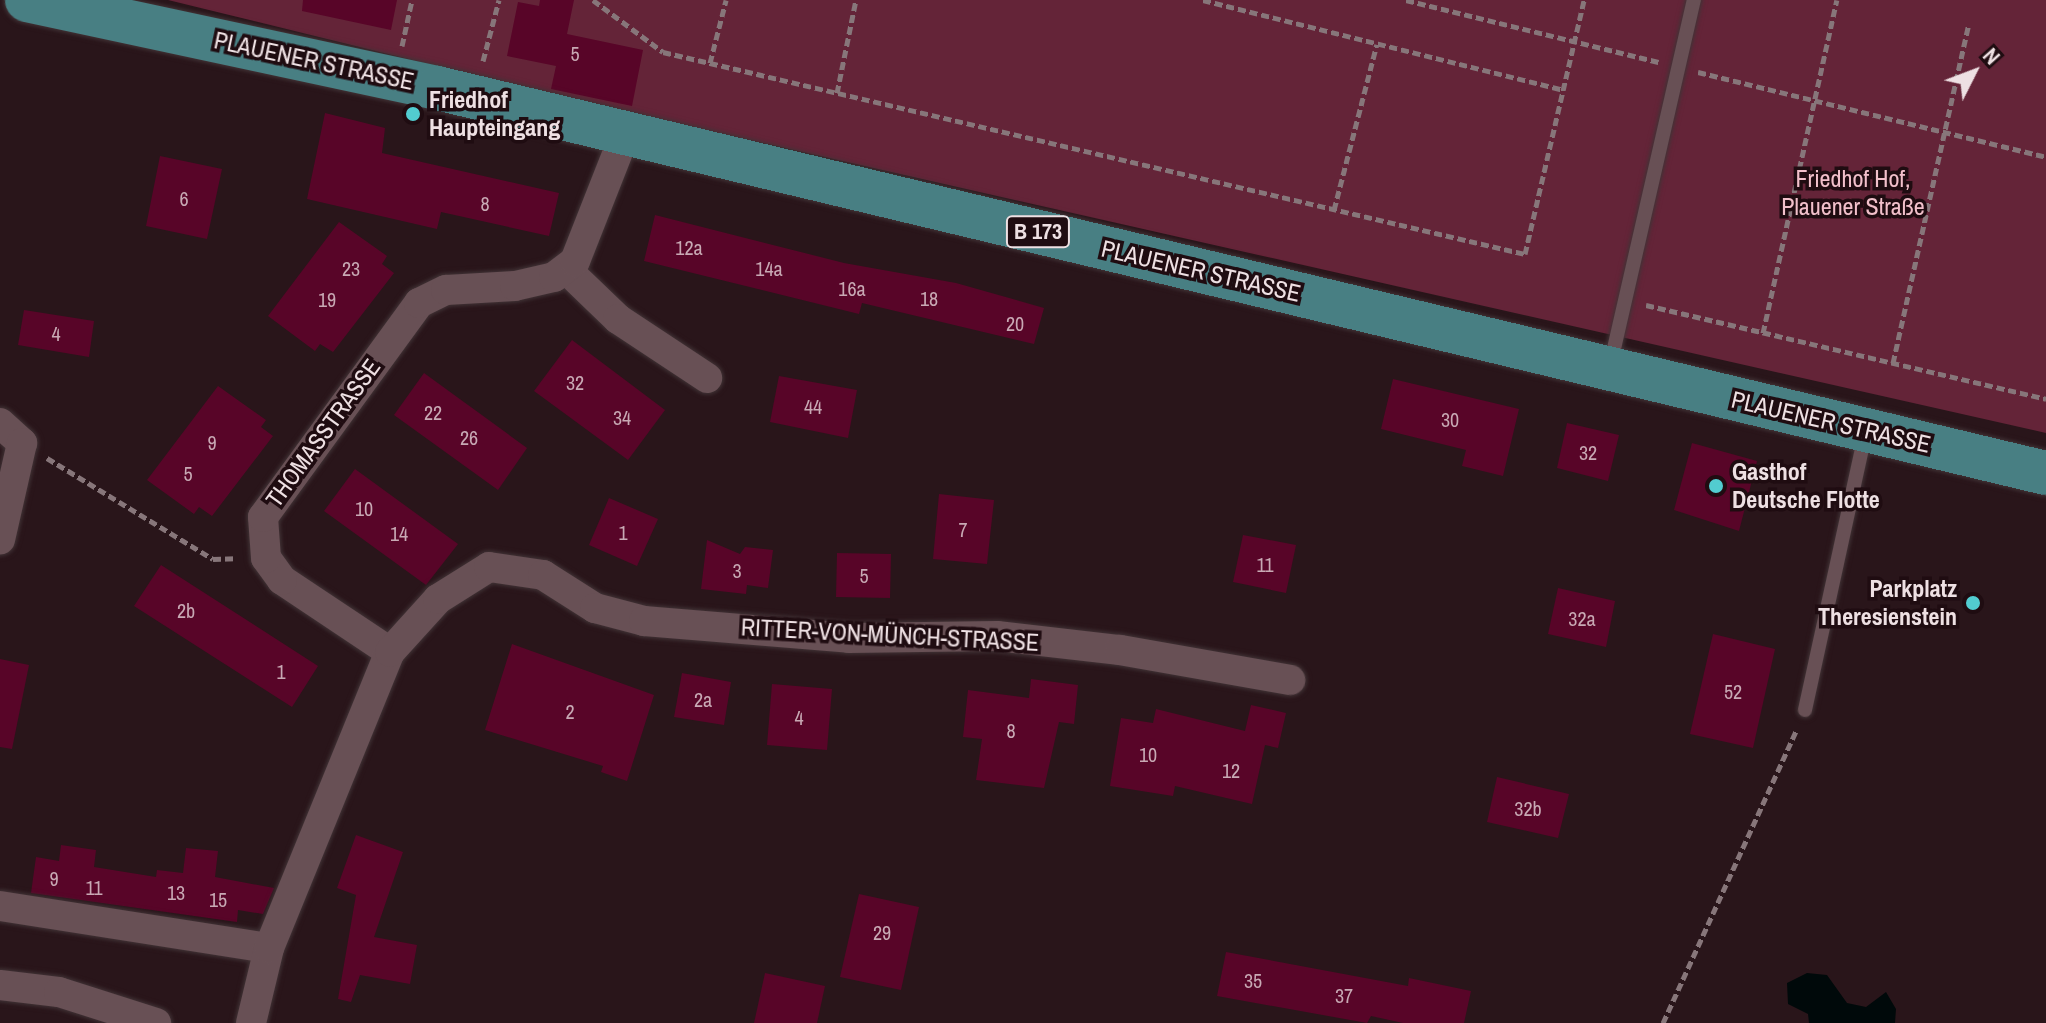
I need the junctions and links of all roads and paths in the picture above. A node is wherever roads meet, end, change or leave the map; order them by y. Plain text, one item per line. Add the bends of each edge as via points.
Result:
1 (27, 0) edge
2 (488, 0) edge
3 (593, 0) edge
4 (726, 0) edge
5 (856, 0) edge
6 (1203, 0) edge
7 (1406, 0) edge
8 (1584, 0) edge
9 (1694, 0) edge
10 (1837, 0) edge
11 (498, 1) edge
12 (1969, 24) dead end
13 (1574, 41) junction
14 (1377, 44) junction
15 (710, 63) junction
16 (1678, 67) junction
17 (1563, 90) junction
18 (837, 93) junction
19 (474, 98) junction
20 (1815, 100) junction
21 (1945, 132) junction
22 (625, 134) junction
23 (2046, 157) edge
24 (1334, 210) junction
25 (566, 269) junction
26 (1625, 300) junction
27 (1763, 333) junction
28 (1893, 363) junction
29 (1609, 369) junction
30 (707, 378) dead end
31 (2046, 391) edge
32 (2045, 398) edge
33 (1866, 430) junction
34 (11, 433) edge
35 (2046, 473) edge
36 (0, 540) edge
37 (266, 558) junction
38 (390, 652) junction
39 (1290, 680) dead end
40 (1805, 710) joint
41 (0, 906) edge
42 (269, 948) junction
43 (0, 985) edge
44 (156, 1023) edge
45 (251, 1023) edge
46 (1663, 1023) edge

1 - 19 main road, PLAUENER STRASSE / B 173
2 - 11 path
3 - 15 path via 663,52
4 - 15 path
5 - 18 path
6 - 14 path
7 - 13 path
8 - 13 path
9 - 16 lane
10 - 20 path
11 - 19 path
12 - 21 path
13 - 16 path
13 - 17 path
14 - 17 path
14 - 24 path
15 - 18 path
16 - 20 path
16 - 26 lane
17 - 24 path via 1525,254
18 - 24 path
19 - 22 main road, PLAUENER STRASSE / B 173
20 - 21 path
20 - 27 path
21 - 23 path
21 - 28 path
22 - 25 street via 584,249
22 - 29 main road, PLAUENER STRASSE / B 173
25 - 30 street via 618,319
25 - 37 street, THOMASSTRASSE via 515,286 446,290 419,303 273,498 260,537
26 - 27 path
26 - 29 lane
27 - 28 path
28 - 32 path
29 - 33 main road, PLAUENER STRASSE / B 173
31 - 32 path
33 - 35 main road, PLAUENER STRASSE / B 173
33 - 40 lane
34 - 36 street
34 - 37 path via 213,559
37 - 38 street via 306,599
38 - 39 street, RITTER-VON-MÜNCH-STRASSE via 438,599 467,577 489,567 517,567 543,575 595,608 644,621 849,638 997,636 1120,650
38 - 42 street
40 - 46 path
41 - 42 street
42 - 45 street
43 - 44 street via 59,992

